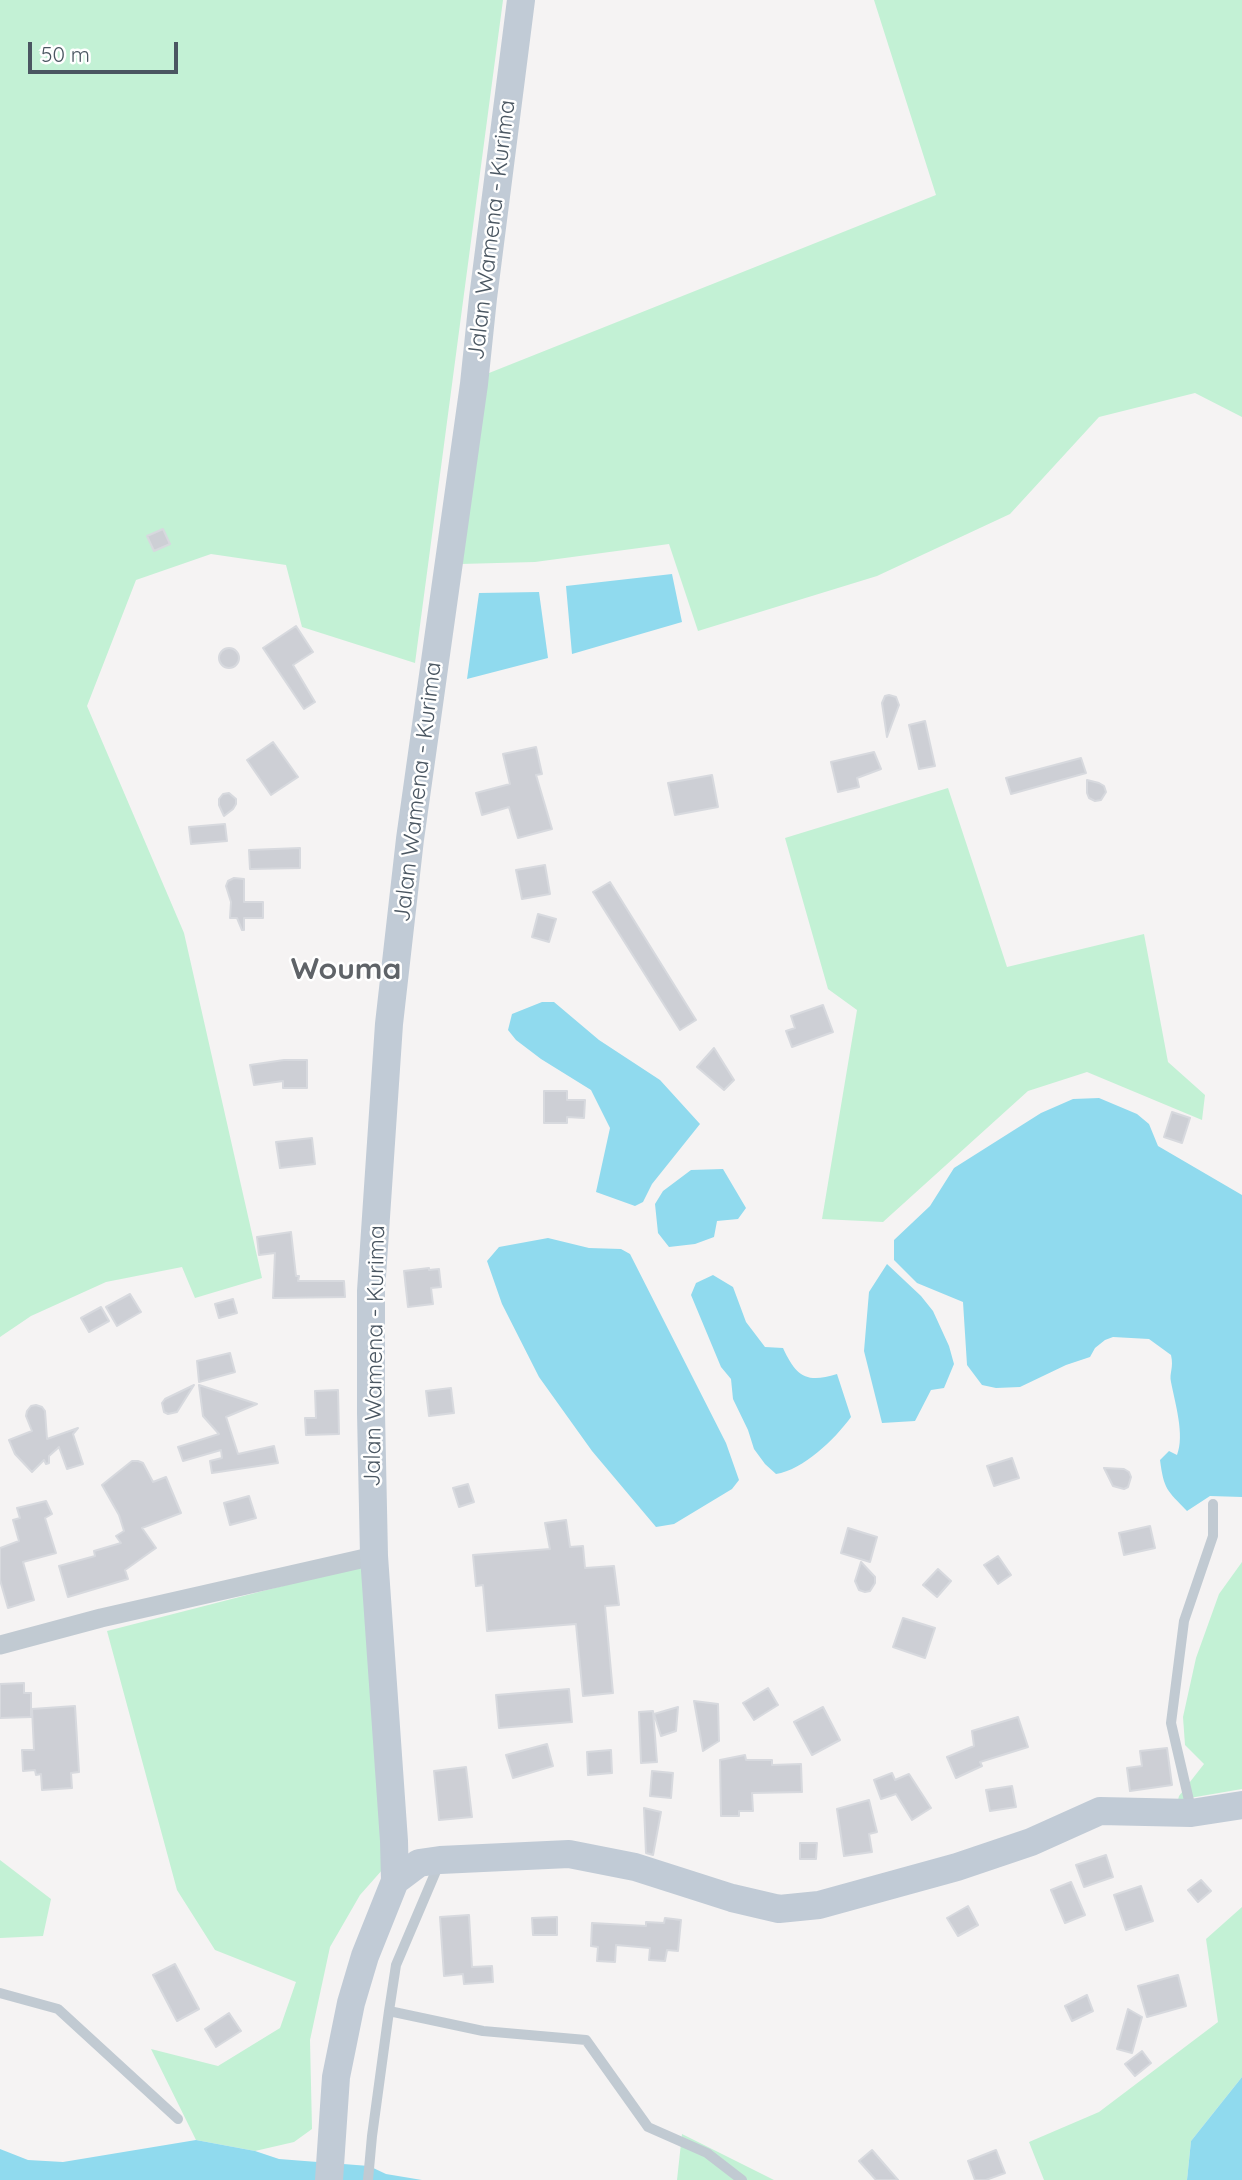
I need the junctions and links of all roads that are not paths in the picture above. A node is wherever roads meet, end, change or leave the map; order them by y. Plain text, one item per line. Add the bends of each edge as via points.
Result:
1 (521, 0) edge
2 (1213, 1504) dead end
3 (374, 1556) junction
4 (0, 1646) edge
5 (1242, 1805) edge
6 (1191, 1813) junction
7 (440, 1860) junction
8 (395, 1881) junction
9 (0, 1993) edge
10 (389, 2011) junction
11 (178, 2119) dead end
12 (329, 2180) edge
13 (368, 2180) edge
14 (742, 2180) edge

1 - 3 main road, Jalan Wamena - Kurima via 389,1024 371,1291
2 - 6 lane via 1213,1536 1184,1621 1171,1723
3 - 4 street via 101,1618
3 - 8 main road, Jalan Wamena - Kurima
5 - 6 main road
6 - 7 main road via 1100,1811 1031,1842 957,1867 819,1905 779,1909 635,1867 569,1854
7 - 8 main road via 419,1863
7 - 10 lane via 396,1965
8 - 12 main road via 351,2003 336,2077
9 - 11 lane via 58,2009
10 - 13 lane
10 - 14 lane via 483,2031 586,2040 648,2127 707,2153

